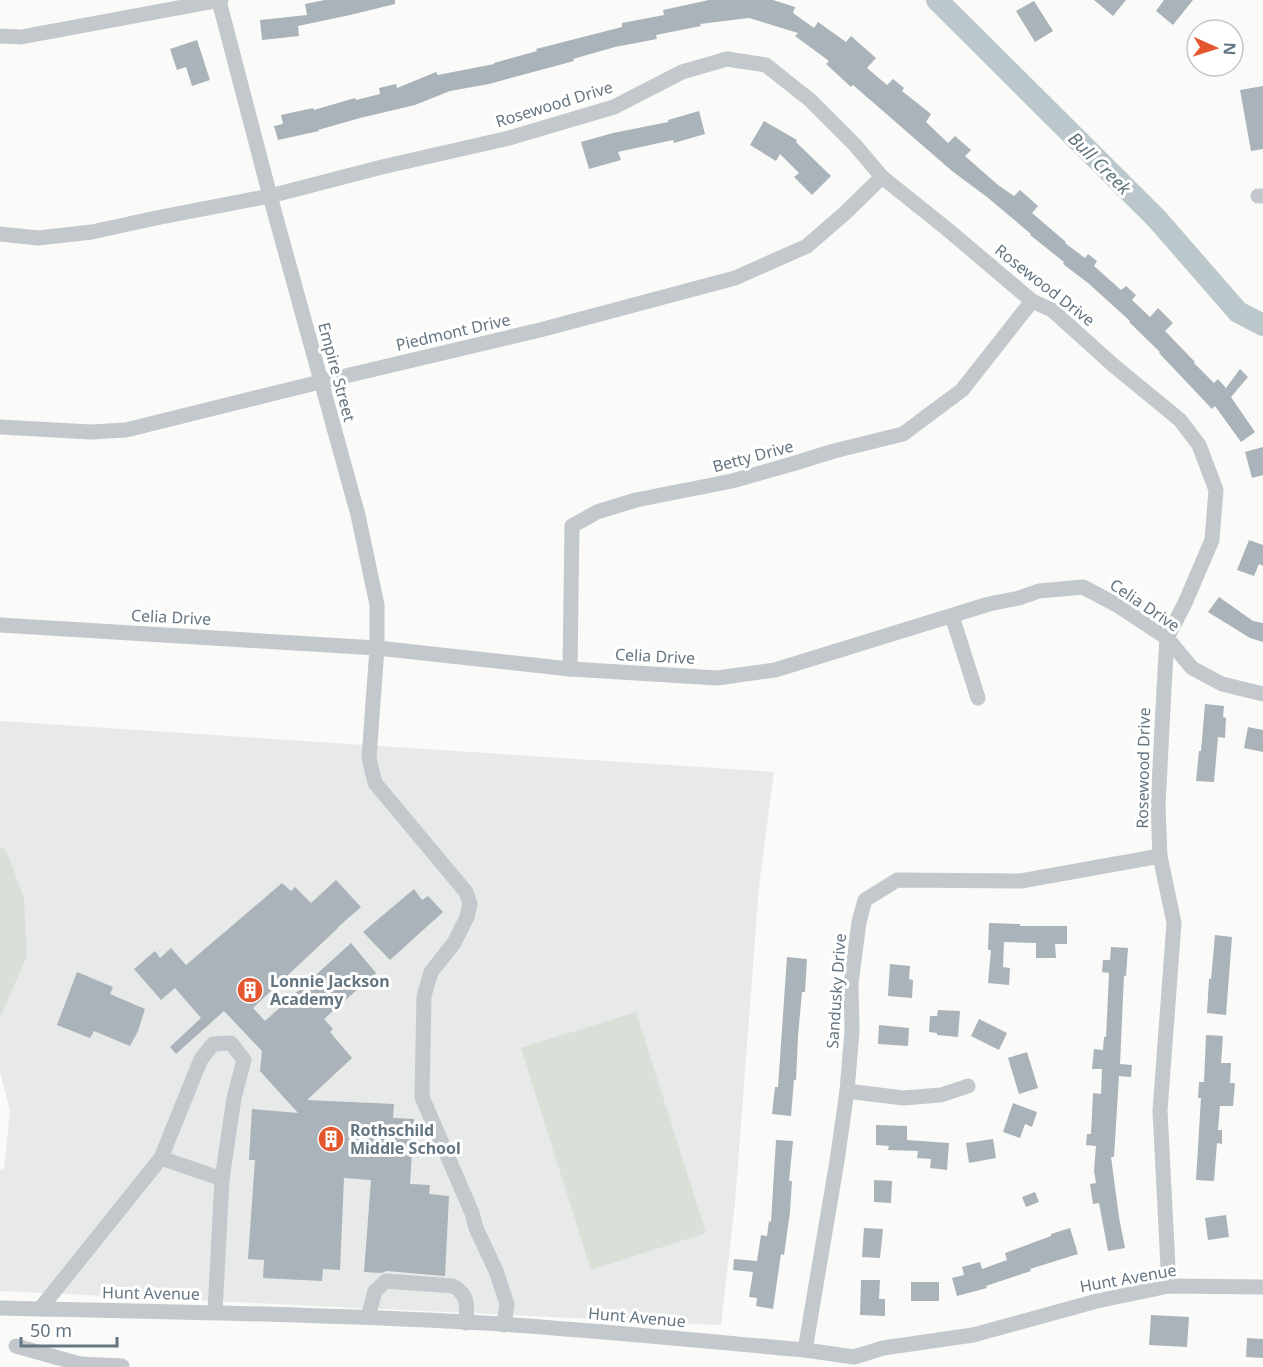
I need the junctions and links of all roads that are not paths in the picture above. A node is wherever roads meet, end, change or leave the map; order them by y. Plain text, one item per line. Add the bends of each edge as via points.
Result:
1 (220, 0) edge
2 (0, 36) edge
3 (882, 177) junction
4 (270, 196) junction
5 (0, 234) edge
6 (1032, 301) junction
7 (320, 382) junction
8 (0, 427) edge
9 (952, 616) junction
10 (0, 625) edge
11 (1167, 638) junction
12 (377, 648) junction
13 (570, 669) junction
14 (1263, 694) edge
15 (978, 698) dead end
16 (1160, 856) junction
17 (968, 1086) dead end
18 (847, 1091) junction
19 (161, 1158) junction
20 (222, 1179) junction
21 (1169, 1286) junction
22 (1263, 1287) edge
23 (0, 1308) edge
24 (40, 1309) junction
25 (215, 1312) junction
26 (368, 1317) junction
27 (466, 1323) junction
28 (504, 1324) junction
29 (16, 1346) dead end
30 (805, 1350) junction
31 (854, 1362) edge
32 (77, 1365) edge
33 (122, 1366) edge

1 - 2 street via 21,37
1 - 4 street, Empire Street
3 - 4 street, Rosewood Drive via 810,100 766,65 727,59 682,72 593,113 509,138
3 - 6 street, Rosewood Drive
3 - 7 street, Piedmont Drive via 807,246 735,278 540,330
4 - 5 street, Rosewood Drive via 92,232 38,238
4 - 7 street, Empire Street
6 - 11 street, Rosewood Drive via 1052,310 1180,420 1199,446 1215,490 1212,540
6 - 13 street, Betty Drive via 962,390 903,434 732,481 636,500 597,512 572,526
7 - 8 street, Piedmont Drive via 126,430
7 - 12 street, Empire Street via 377,604
9 - 11 street, Celia Drive via 1040,591 1083,586
9 - 13 street, Celia Drive via 775,670 717,678
9 - 15 street
10 - 12 street, Celia Drive
11 - 14 street, Celia Drive via 1192,668 1222,684
11 - 16 street, Rosewood Drive via 1158,806
12 - 13 street, Celia Drive
12 - 28 street, Empire Street via 369,758 375,783 466,892 470,904 454,943 431,972 424,996 422,1097 496,1271 507,1304
16 - 18 street, Sandusky Drive via 1021,881 897,880 865,900 851,984
16 - 21 street, Rosewood Drive via 1174,923 1160,1111
17 - 18 street via 941,1095 903,1098
18 - 30 street, Sandusky Drive
19 - 20 street
19 - 20 street via 201,1059 213,1044 231,1043 244,1060
19 - 24 street
20 - 25 street
21 - 22 street, Hunt Avenue
21 - 31 street, Hunt Avenue via 1096,1300 973,1335 883,1348
23 - 24 street, Hunt Avenue
24 - 25 street, Hunt Avenue
25 - 26 street, Hunt Avenue
26 - 27 street, Hunt Avenue
26 - 27 street via 375,1291 386,1281 462,1290
27 - 28 street, Hunt Avenue
28 - 30 street, Hunt Avenue
29 - 32 street
30 - 31 street, Hunt Avenue
32 - 33 street

